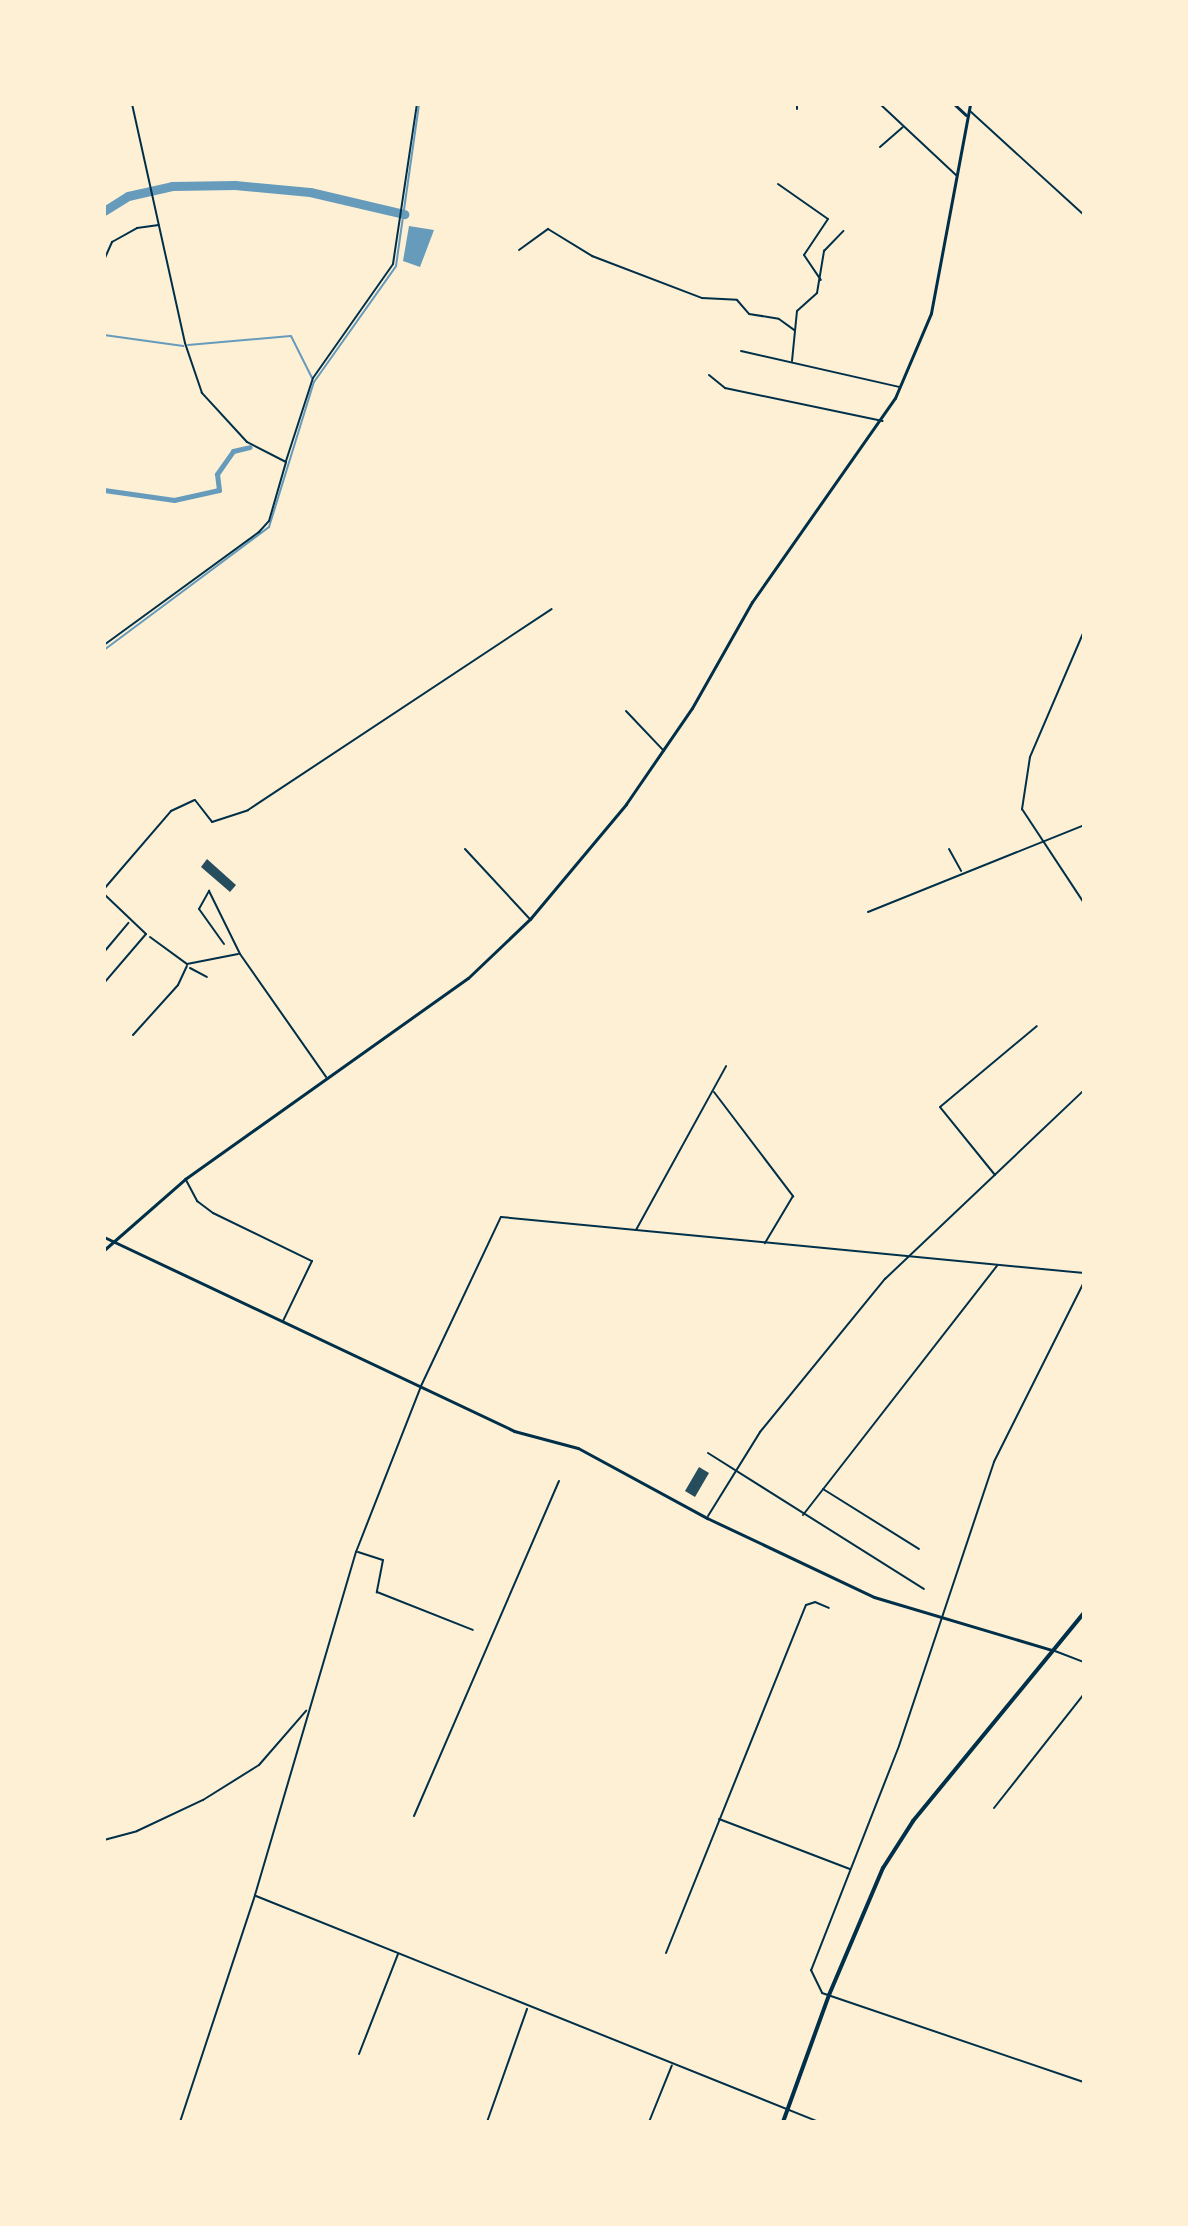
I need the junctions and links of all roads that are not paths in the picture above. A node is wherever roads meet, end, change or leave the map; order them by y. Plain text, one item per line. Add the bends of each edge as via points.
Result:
1 (132, 104) edge
2 (417, 104) edge
3 (880, 104) edge
4 (954, 104) edge
5 (970, 104) edge
6 (969, 110) junction
7 (967, 116) junction
8 (904, 126) junction
9 (880, 147) dead end
10 (957, 176) junction
11 (778, 184) dead end
12 (1084, 215) edge
13 (160, 225) junction
14 (843, 231) dead end
15 (519, 250) dead end
16 (104, 260) edge
17 (822, 281) junction
18 (794, 330) junction
19 (741, 351) dead end
20 (791, 362) junction
21 (709, 375) dead end
22 (900, 387) junction
23 (883, 421) junction
24 (286, 462) junction
25 (552, 609) dead end
26 (1084, 631) edge
27 (104, 645) edge
28 (626, 711) dead end
29 (664, 751) junction
30 (1084, 825) edge
31 (1045, 841) junction
32 (465, 849) dead end
33 (949, 849) dead end
34 (962, 871) junction
35 (104, 889) edge
36 (104, 894) edge
37 (1084, 903) edge
38 (868, 912) dead end
39 (530, 919) junction
40 (129, 922) junction
41 (150, 937) dead end
42 (224, 944) dead end
43 (104, 952) edge
44 (240, 954) junction
45 (187, 964) junction
46 (207, 977) dead end
47 (104, 983) edge
48 (1037, 1026) dead end
49 (133, 1035) dead end
50 (726, 1066) dead end
51 (327, 1078) junction
52 (1084, 1090) edge
53 (712, 1091) junction
54 (996, 1176) junction
55 (185, 1179) junction
56 (635, 1232) junction
57 (104, 1237) edge
58 (109, 1241) junction
59 (765, 1244) junction
60 (104, 1250) edge
61 (907, 1256) junction
62 (998, 1265) junction
63 (1084, 1273) edge
64 (1084, 1282) edge
65 (282, 1323) junction
66 (421, 1386) junction
67 (708, 1453) dead end
68 (734, 1469) junction
69 (559, 1481) dead end
70 (822, 1488) junction
71 (803, 1515) junction
72 (707, 1518) junction
73 (919, 1549) dead end
74 (356, 1552) junction
75 (924, 1589) dead end
76 (829, 1608) dead end
77 (1084, 1613) edge
78 (943, 1621) junction
79 (473, 1630) dead end
80 (1052, 1650) junction
81 (1084, 1662) edge
82 (1084, 1694) edge
83 (307, 1710) junction
84 (994, 1808) dead end
85 (414, 1816) dead end
86 (719, 1819) junction
87 (104, 1840) edge
88 (851, 1870) junction
89 (255, 1895) junction
90 (666, 1953) dead end
91 (399, 1954) junction
92 (829, 1995) junction
93 (528, 2008) junction
94 (359, 2054) dead end
95 (672, 2065) junction
96 (1084, 2082) edge
97 (787, 2110) junction
98 (180, 2122) edge
99 (487, 2122) edge
100 (649, 2122) edge
101 (783, 2122) edge
102 (819, 2122) edge

1 - 13 street
2 - 24 street via 393,264 313,378
3 - 8 street
4 - 7 street
5 - 6 street
6 - 7 street
6 - 12 street
7 - 10 street
8 - 9 street
8 - 10 street
10 - 22 street via 931,313
11 - 17 street via 828,219 804,255
13 - 16 street via 137,228 112,242
13 - 24 street via 185,343 203,395 247,442
14 - 17 street via 824,251
15 - 18 street via 548,229 592,256 702,298 737,300 749,314 779,319
17 - 18 street via 817,293 799,306
18 - 20 street
19 - 20 street
20 - 22 street
21 - 23 street via 725,388
22 - 23 street
23 - 29 street via 752,602
24 - 27 street via 269,521 259,532
25 - 35 street via 248,810 212,822 195,800 171,811
26 - 31 street via 1030,757 1022,790 1022,809
28 - 29 street
29 - 39 street
30 - 31 street
31 - 34 street
31 - 37 street
32 - 39 street
33 - 34 street
34 - 38 street
36 - 40 street
39 - 51 street via 468,978
40 - 43 street
40 - 47 street via 146,934
41 - 45 street
42 - 44 street via 199,909 209,891
44 - 45 street
44 - 51 street
45 - 46 street
45 - 49 street via 178,985
48 - 54 street via 940,1107
50 - 53 street
51 - 55 street
52 - 54 street
53 - 56 street
53 - 59 street via 793,1196
54 - 61 street
55 - 58 street
55 - 65 street via 197,1201 213,1213 312,1261
56 - 59 street
56 - 66 street via 501,1217
57 - 58 street
58 - 60 street
58 - 65 street
59 - 61 street
61 - 62 street
61 - 68 street
62 - 63 street
62 - 70 street
64 - 78 street via 994,1462
65 - 66 street
66 - 72 street via 514,1431 578,1448
66 - 74 street
67 - 68 street
68 - 71 street
68 - 72 street
69 - 85 street
70 - 71 street
70 - 73 street
71 - 75 street
72 - 78 street via 874,1597
74 - 79 street via 383,1560 377,1592
74 - 83 street
76 - 86 street via 815,1602 806,1605
77 - 80 main road
78 - 80 street
78 - 88 street
80 - 81 street
80 - 92 main road via 913,1821 883,1868
82 - 84 street
83 - 87 street via 259,1765 203,1800 137,1831
83 - 89 street
86 - 88 street
86 - 90 street
88 - 92 street via 811,1970 811,1980
89 - 91 street
89 - 98 street
91 - 93 street
91 - 94 street
92 - 96 street
92 - 97 main road
93 - 95 street
93 - 99 street
95 - 97 street
95 - 100 street
97 - 101 main road
97 - 102 street

